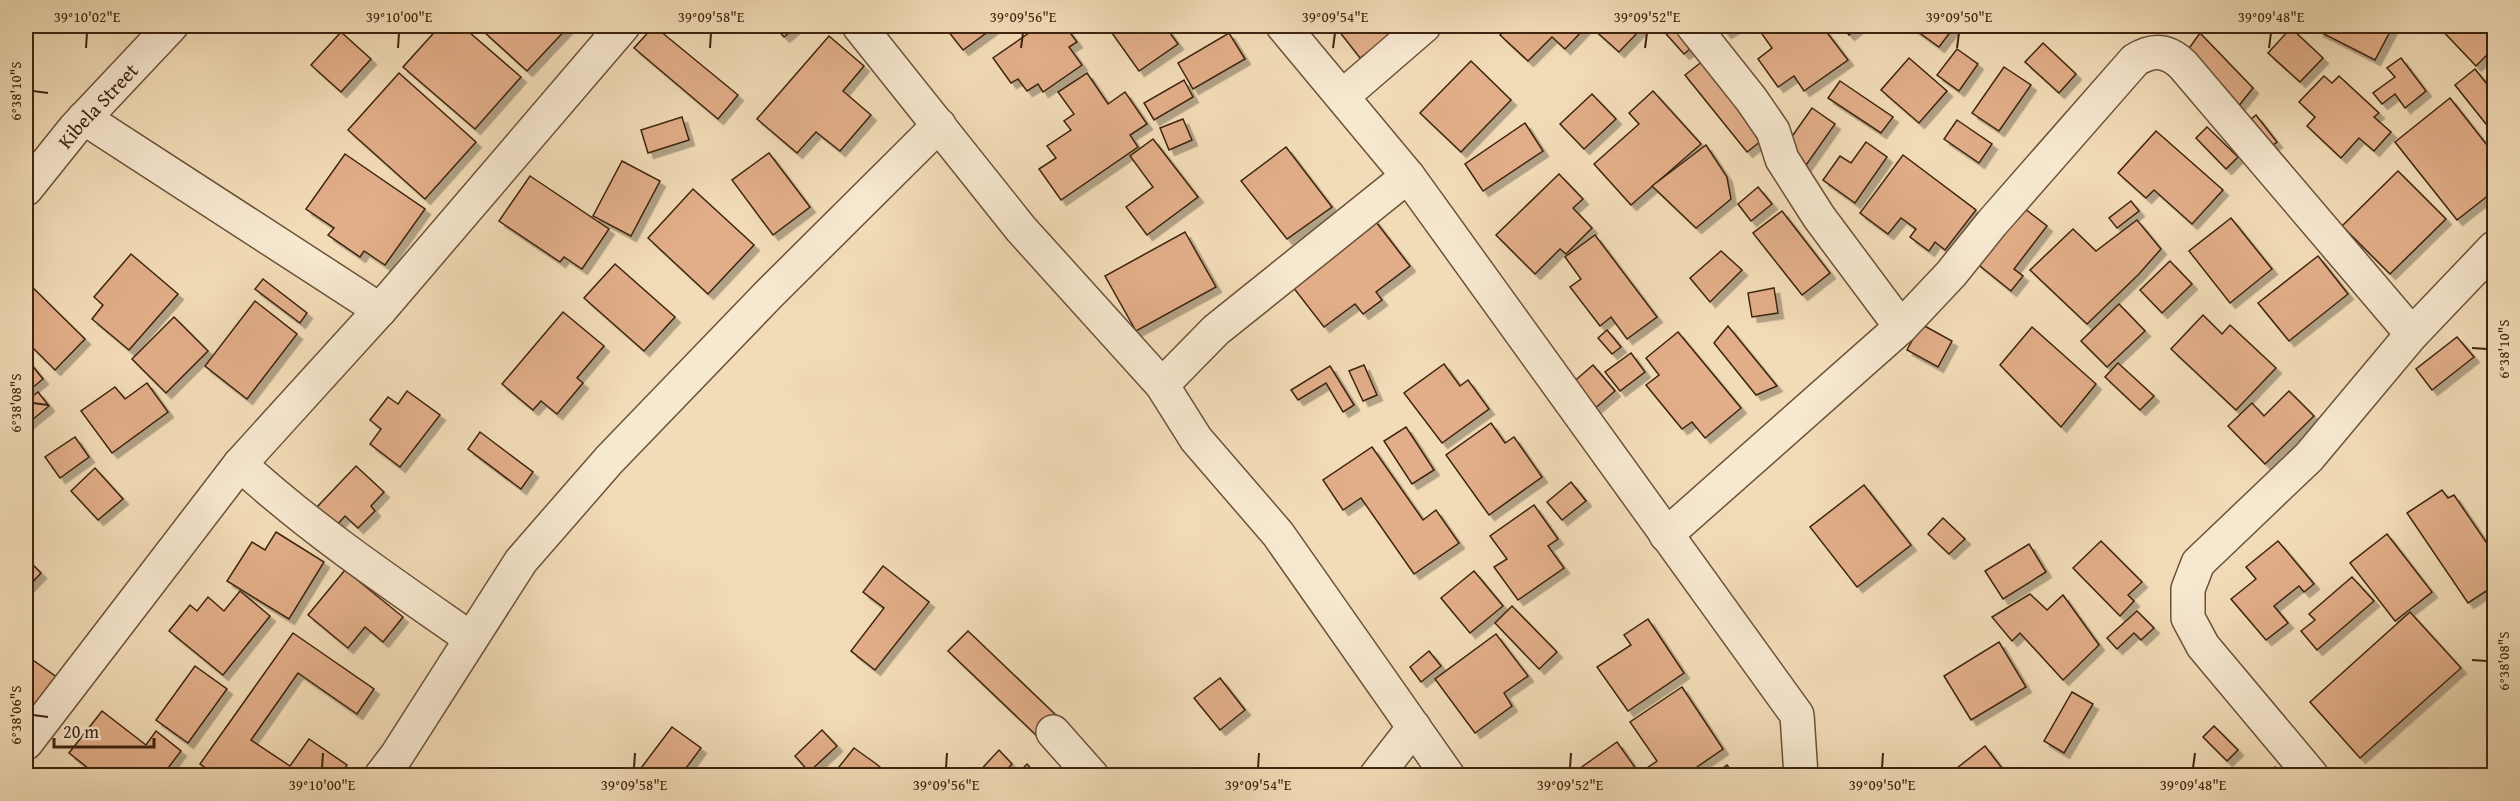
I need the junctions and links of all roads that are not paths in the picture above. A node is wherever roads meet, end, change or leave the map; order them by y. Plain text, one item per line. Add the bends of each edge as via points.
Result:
1 (171, 26) edge
2 (623, 26) edge
3 (859, 26) edge
4 (1283, 26) edge
5 (1424, 26) edge
6 (1693, 26) edge
7 (1343, 96) junction
8 (84, 118) junction
9 (939, 125) junction
10 (1408, 176) junction
11 (26, 189) edge
12 (2494, 248) edge
13 (380, 310) junction
14 (1901, 327) junction
15 (2412, 334) junction
16 (1162, 385) junction
17 (240, 464) junction
18 (1666, 535) junction
19 (470, 638) junction
20 (1414, 727) junction
21 (1053, 732) dead end
22 (26, 742) edge
23 (381, 776) edge
24 (1092, 776) edge
25 (1376, 776) edge
26 (1448, 776) edge
27 (1801, 776) edge
28 (2312, 776) edge

1 - 8 street, Kibela Street
2 - 13 street
3 - 9 street
4 - 7 street
5 - 7 street
6 - 14 street via 1751,99 1773,131 1782,159 1813,207
7 - 10 street
8 - 11 street, Kibela Street
8 - 13 street
9 - 16 street via 1021,230
9 - 19 street via 609,460 521,561
10 - 16 street via 1216,330
10 - 18 street
12 - 15 street
13 - 17 street
14 - 15 street via 2134,60 2155,52 2166,53 2183,65
14 - 18 street
15 - 28 street via 2309,457 2198,563 2188,589 2188,618 2203,646
16 - 20 street via 1196,439 1278,534
17 - 19 street via 331,540
17 - 22 street
18 - 27 street via 1797,715
19 - 23 street
20 - 25 street
20 - 26 street
21 - 24 street

